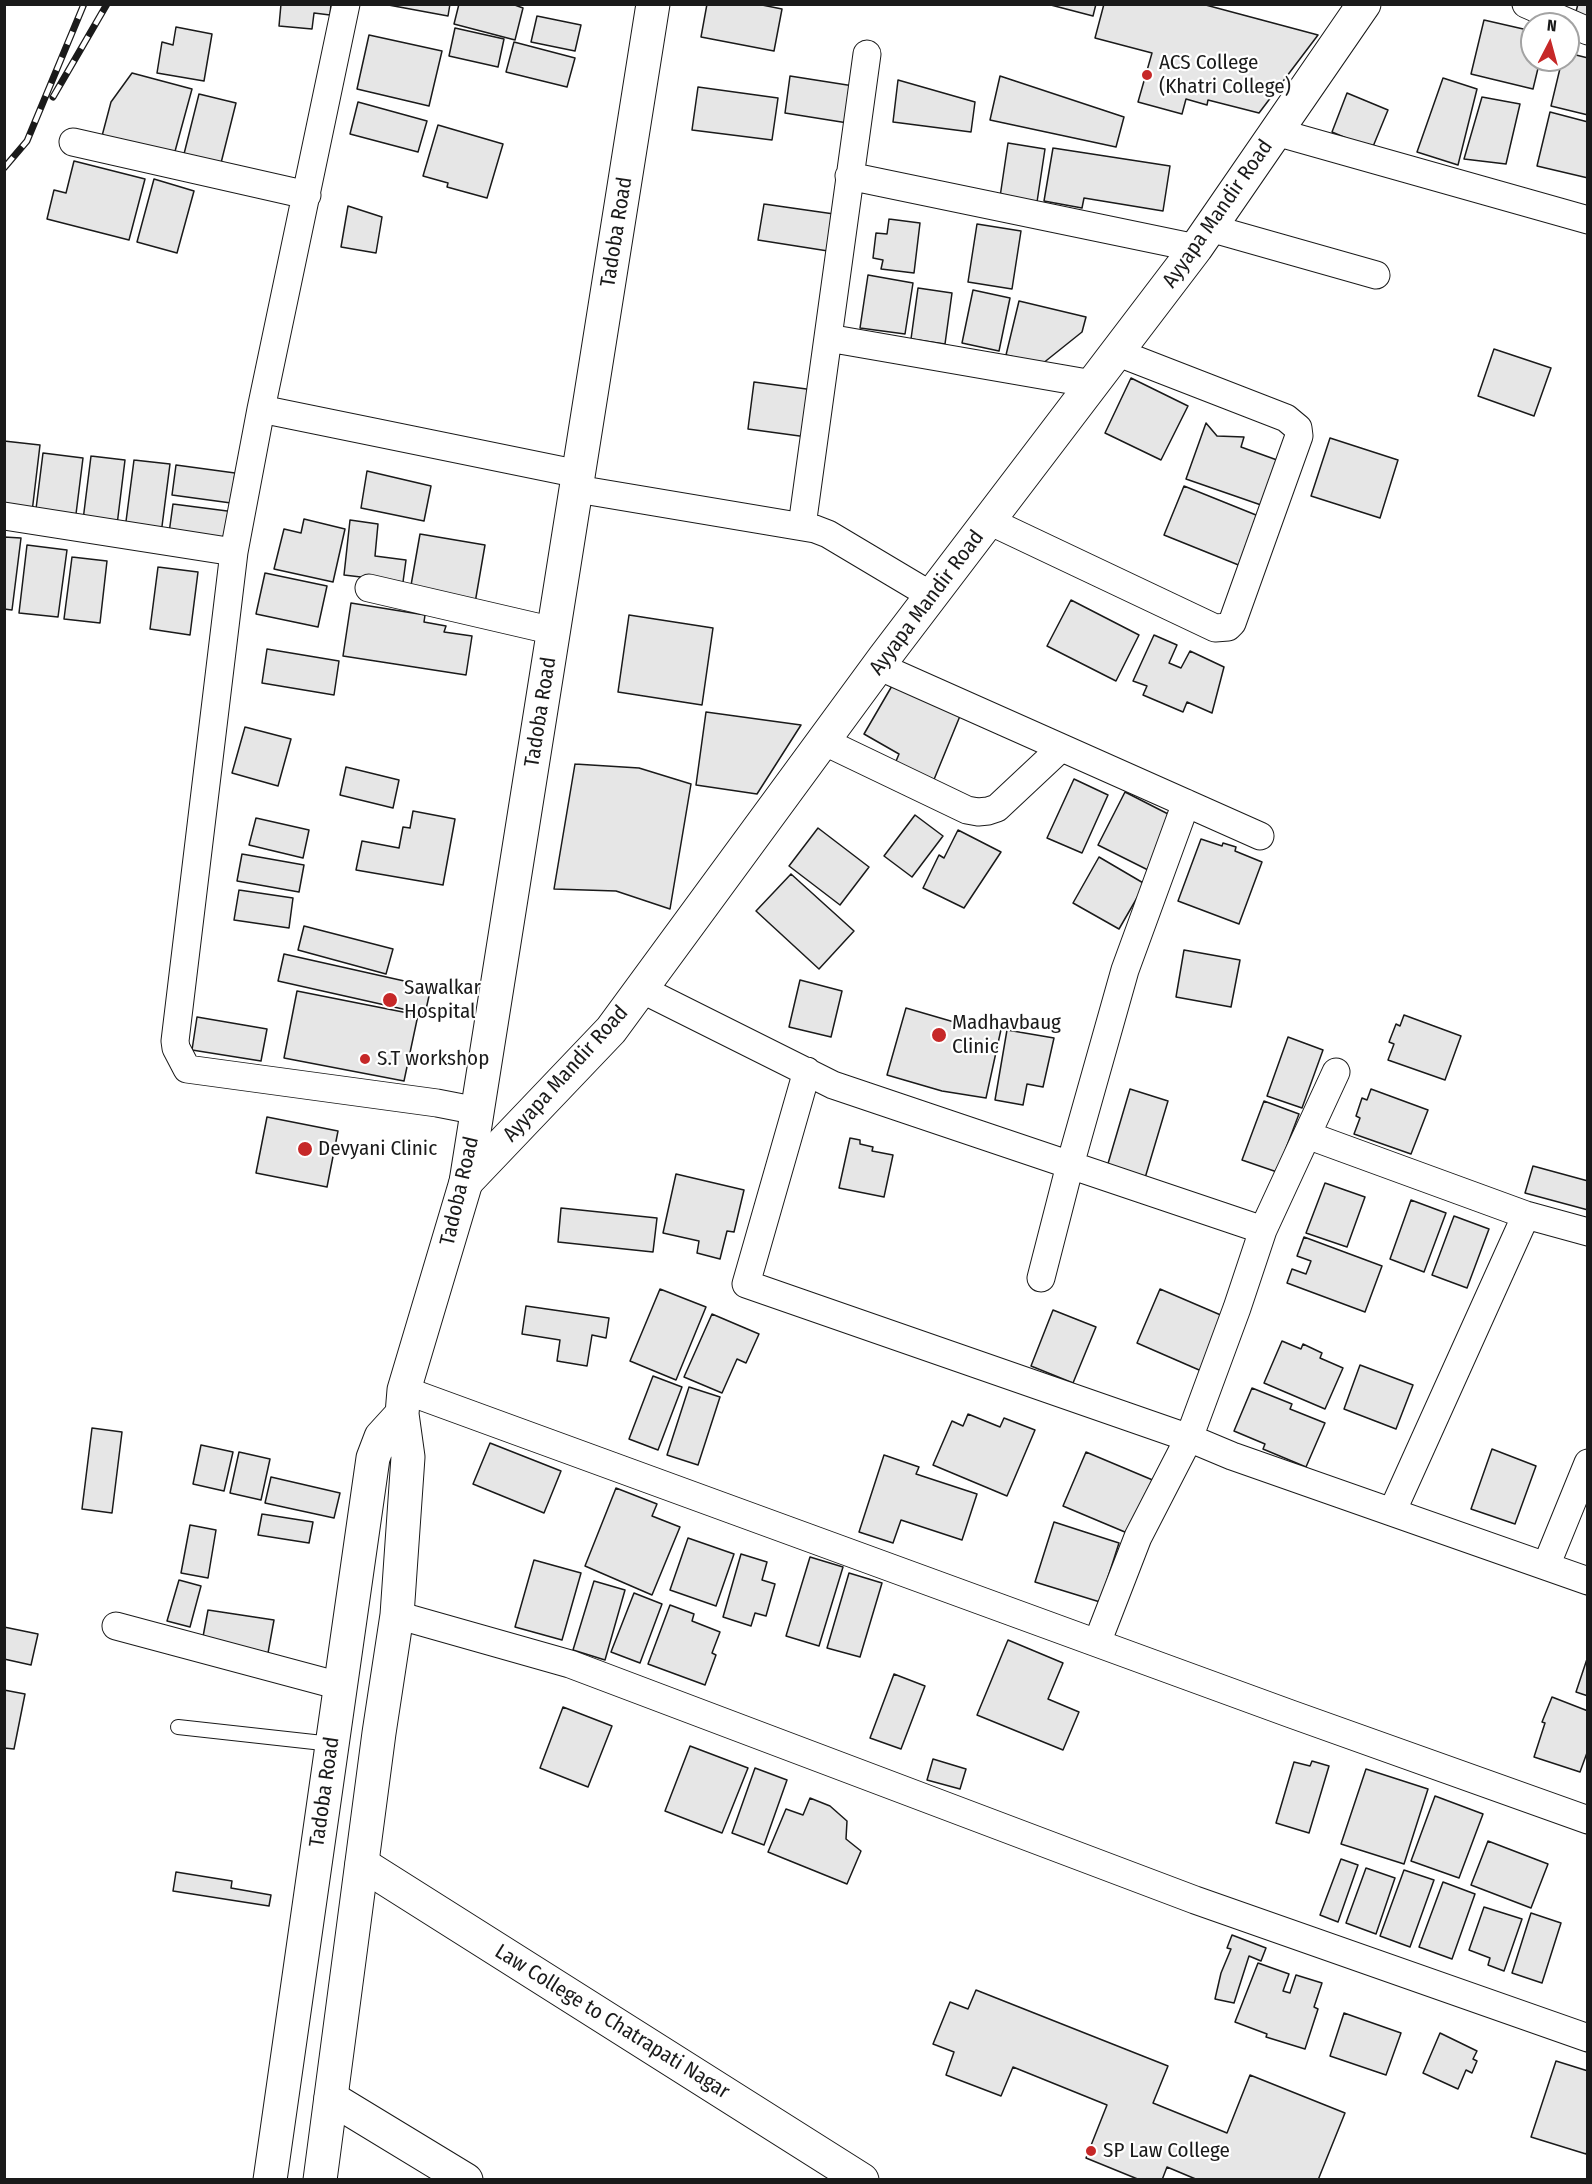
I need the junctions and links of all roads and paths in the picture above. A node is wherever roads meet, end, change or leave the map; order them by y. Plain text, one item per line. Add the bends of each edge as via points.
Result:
1 (346, 4) edge
2 (653, 4) edge
3 (1364, 4) edge
4 (1526, 4) edge
5 (1587, 31) edge
6 (867, 54) dead end
7 (1276, 132) junction
8 (73, 142) dead end
9 (849, 176) junction
10 (307, 195) junction
11 (1587, 220) edge
12 (1203, 238) junction
13 (1376, 275) dead end
14 (828, 338) junction
15 (1116, 352) junction
16 (1093, 384) junction
17 (261, 409) junction
18 (578, 481) junction
19 (4, 516) edge
20 (989, 521) junction
21 (802, 526) junction
22 (234, 552) junction
23 (369, 588) dead end
24 (932, 596) junction
25 (554, 631) junction
26 (878, 666) junction
27 (823, 741) junction
28 (1061, 748) junction
29 (1186, 803) junction
30 (1260, 836) dead end
31 (641, 989) junction
32 (807, 1071) junction
33 (1336, 1072) dead end
34 (478, 1111) junction
35 (1307, 1135) junction
36 (1070, 1165) junction
37 (466, 1182) junction
38 (1526, 1215) junction
39 (1263, 1230) junction
40 (1587, 1232) edge
41 (1041, 1278) dead end
42 (403, 1402) junction
43 (1189, 1438) junction
44 (1587, 1463) edge
45 (1392, 1512) junction
46 (1546, 1566) junction
47 (1587, 1581) edge
48 (397, 1615) junction
49 (116, 1626) dead end
50 (1097, 1643) junction
51 (340, 1686) junction
52 (178, 1727) dead end
53 (332, 1744) junction
54 (1587, 1820) edge
55 (362, 1864) junction
56 (1587, 2038) edge
57 (331, 2098) junction
58 (270, 2180) edge
59 (320, 2180) edge
60 (466, 2180) edge
61 (862, 2180) edge

1 - 10 street
2 - 18 main road, Tadoba Road
3 - 7 main road, Ayyapa Mandir Road
4 - 5 street
6 - 9 street
7 - 11 street
7 - 12 main road, Ayyapa Mandir Road
8 - 10 street
9 - 12 street
9 - 14 street
10 - 17 street
12 - 13 street
12 - 15 main road, Ayyapa Mandir Road
14 - 16 street
14 - 21 street
15 - 16 main road, Ayyapa Mandir Road
15 - 20 street via 1286,418 1298,428 1299,436 1232,623 1215,628
16 - 20 main road, Ayyapa Mandir Road
17 - 18 street
17 - 22 street
18 - 21 street
18 - 25 main road, Tadoba Road
19 - 22 street
20 - 24 main road, Ayyapa Mandir Road
21 - 24 street via 828,534
22 - 34 street via 176,1047 188,1069
23 - 25 street
24 - 26 main road, Ayyapa Mandir Road
25 - 34 main road, Tadoba Road
26 - 27 main road, Ayyapa Mandir Road
26 - 28 street
27 - 28 street via 978,812 997,808
27 - 31 main road, Ayyapa Mandir Road
28 - 29 street
29 - 30 street
29 - 36 street via 1125,970
31 - 32 street
31 - 37 main road, Ayyapa Mandir Road via 611,1030
32 - 36 street via 833,1085
32 - 43 street via 746,1284
33 - 35 street
34 - 37 main road, Tadoba Road
35 - 38 street
35 - 39 street
36 - 39 street
36 - 41 street
37 - 42 main road, Tadoba Road
38 - 40 street
38 - 45 street
39 - 43 street
42 - 48 main road, Tadoba Road via 408,1457
42 - 50 street
42 - 51 main road, Tadoba Road via 373,1458
43 - 45 street
43 - 50 street via 1138,1537
44 - 46 street
45 - 46 street
46 - 47 street
48 - 55 main road, Tadoba Road
48 - 56 street via 570,1664 1195,1900
49 - 51 street
50 - 54 street
51 - 53 main road, Tadoba Road
52 - 53 lane
53 - 58 main road, Tadoba Road
55 - 57 main road, Tadoba Road
55 - 61 main road, Law College to Chatrapati Nagar
57 - 59 main road, Tadoba Road
57 - 60 main road

